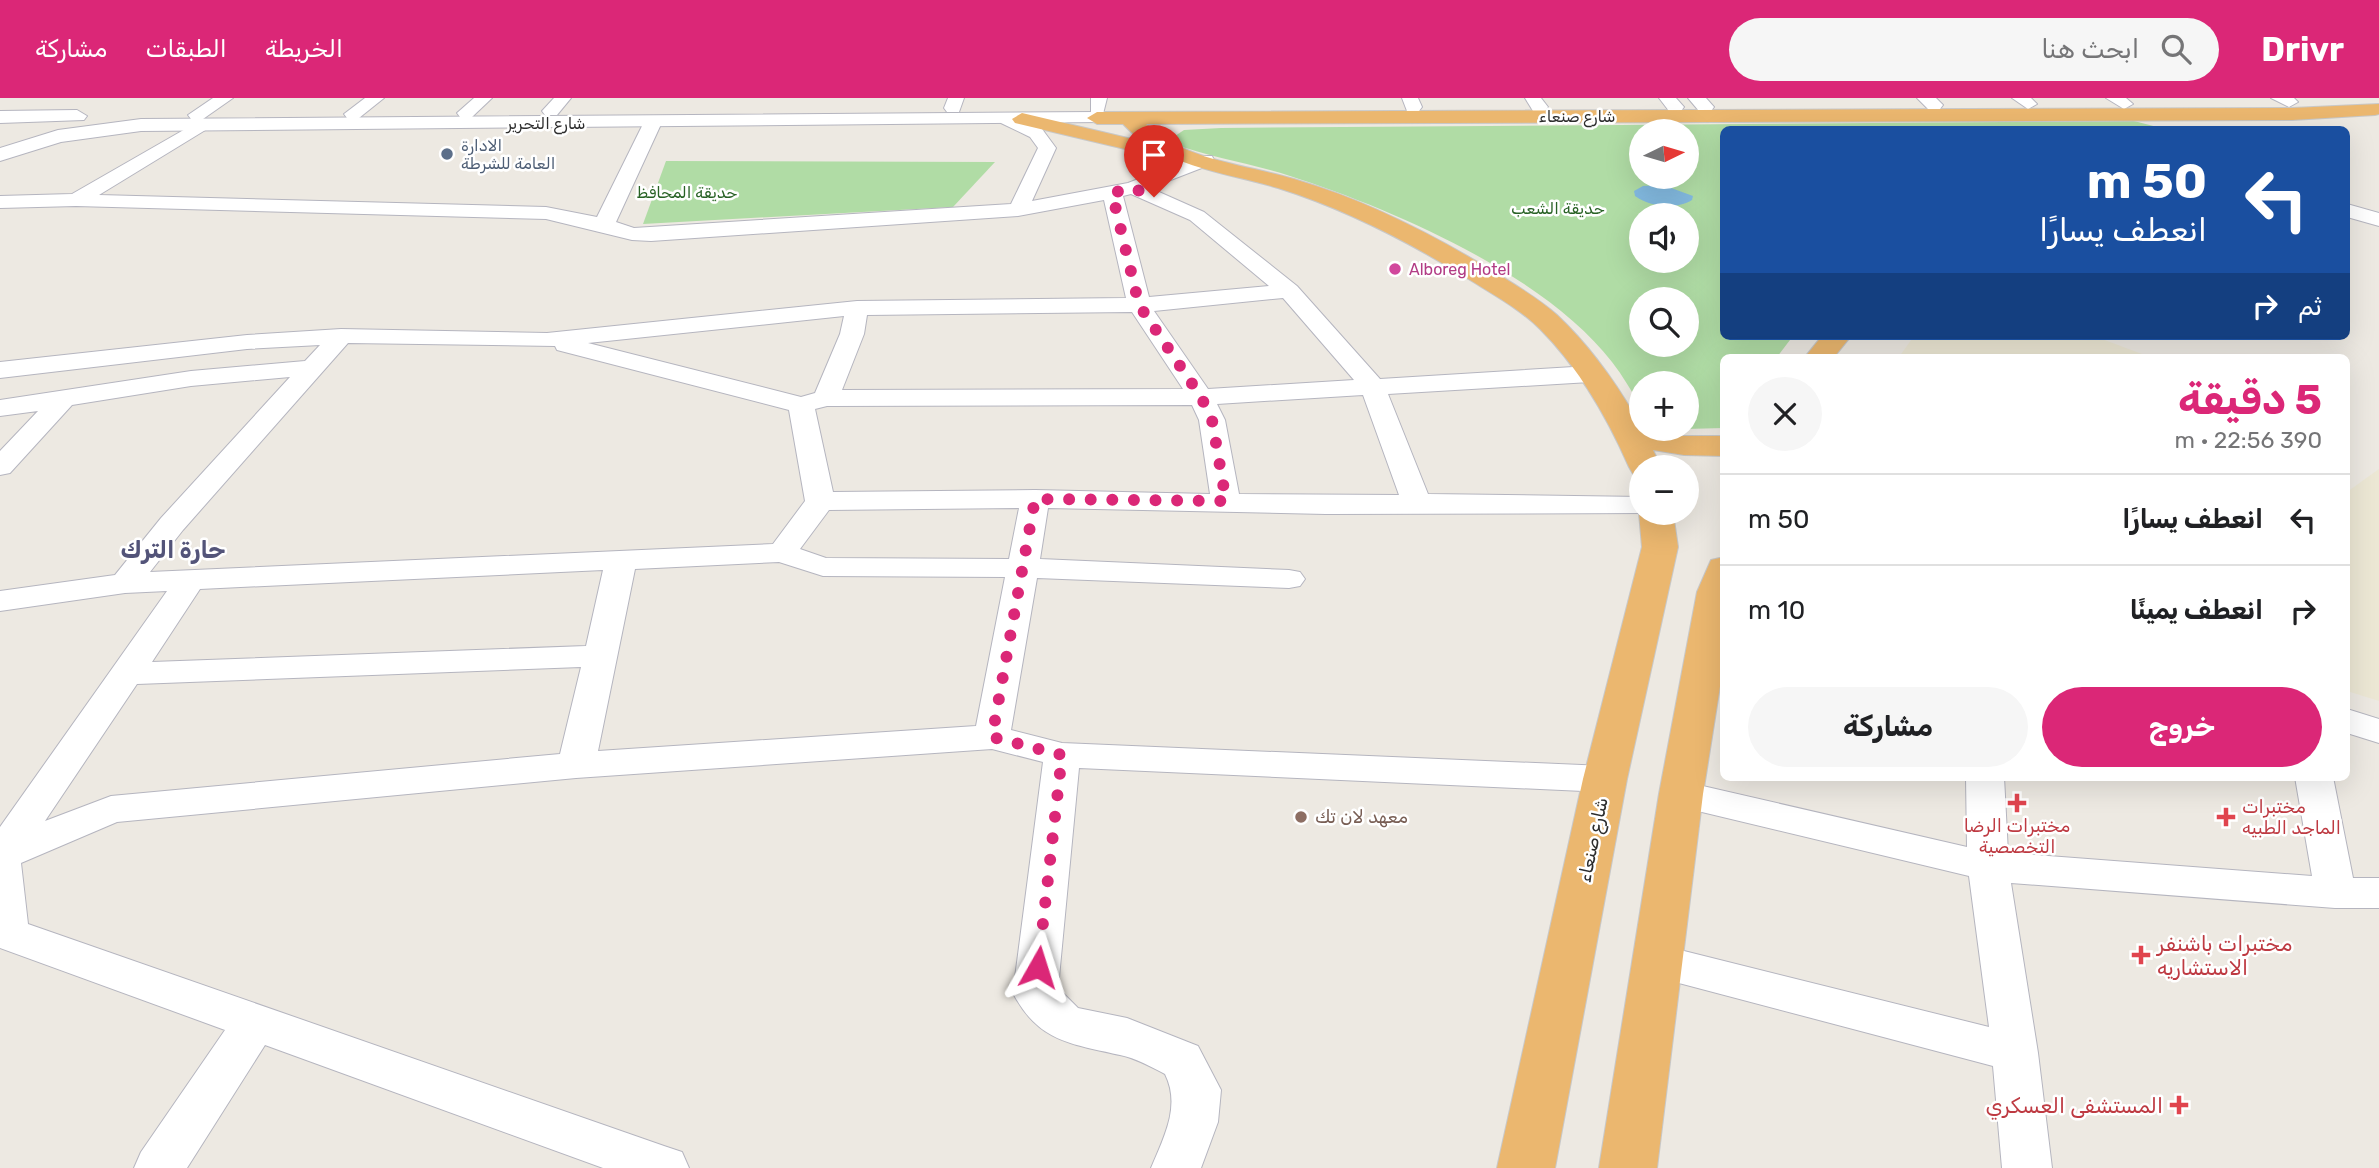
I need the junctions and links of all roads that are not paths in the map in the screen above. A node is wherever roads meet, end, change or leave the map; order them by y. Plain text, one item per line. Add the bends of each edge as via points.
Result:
1 (225, 98) edge
2 (376, 98) edge
3 (484, 98) edge
4 (2333, 98) edge
5 (2284, 100) edge
6 (1930, 101) edge
7 (2024, 101) edge
8 (2119, 101) edge
9 (1536, 102) edge
10 (1671, 102) edge
11 (1700, 102) edge
12 (810, 103) edge
13 (955, 103) edge
14 (1412, 103) edge
15 (557, 104) edge
16 (785, 104) edge
17 (1097, 109) edge
18 (2377, 109) edge
19 (467, 113) junction
20 (353, 114) junction
21 (645, 114) junction
22 (698, 116) junction
23 (0, 117) edge
24 (1129, 118) junction
25 (1014, 119) junction
26 (199, 120) junction
27 (0, 125) edge
28 (2284, 126) edge
29 (1171, 148) junction
30 (0, 153) edge
31 (1205, 160) junction
32 (1122, 190) junction
33 (76, 200) junction
34 (0, 202) edge
35 (1018, 210) junction
36 (2350, 211) edge
37 (2379, 220) edge
38 (604, 225) junction
39 (1289, 291) junction
40 (1139, 305) junction
41 (857, 308) junction
42 (341, 336) junction
43 (548, 340) junction
44 (1834, 340) edge
45 (1822, 354) edge
46 (313, 368) junction
47 (0, 370) edge
48 (1590, 374) junction
49 (1372, 385) junction
50 (1201, 397) junction
51 (62, 401) junction
52 (813, 402) junction
53 (0, 408) edge
54 (1626, 423) junction
55 (1720, 446) edge
56 (1640, 455) edge
57 (0, 467) edge
58 (1035, 499) junction
59 (820, 500) junction
60 (1226, 501) junction
61 (1417, 503) junction
62 (1629, 506) edge
63 (1657, 525) edge
64 (782, 553) junction
65 (621, 562) junction
66 (1023, 568) junction
67 (1289, 579) dead end
68 (1720, 580) edge
69 (190, 581) junction
70 (125, 583) junction
71 (0, 601) edge
72 (600, 656) junction
73 (126, 674) junction
74 (2350, 722) edge
75 (2379, 731) edge
76 (992, 737) junction
77 (1062, 755) junction
78 (576, 765) junction
79 (1605, 779) junction
80 (1985, 781) edge
81 (2315, 781) edge
82 (1681, 794) junction
83 (1, 856) edge
84 (1988, 866) junction
85 (2335, 893) junction
86 (2379, 893) edge
87 (1656, 961) junction
88 (257, 1020) junction
89 (2015, 1053) junction
90 (159, 1168) edge
91 (664, 1168) edge
92 (1176, 1168) edge
93 (1526, 1168) edge
94 (1628, 1168) edge
95 (2026, 1168) edge

1 - 26 street
2 - 20 street
3 - 19 street
4 - 5 highway, شارع صنعاء
5 - 8 highway, شارع صنعاء
6 - 7 highway, شارع صنعاء
6 - 11 highway, شارع صنعاء
7 - 8 highway, شارع صنعاء
9 - 10 highway, شارع صنعاء
9 - 14 highway, شارع صنعاء
10 - 11 highway, شارع صنعاء
12 - 13 main road, شارع التحرير
12 - 16 main road, شارع التحرير
13 - 17 main road, شارع التحرير
14 - 17 highway, شارع صنعاء
15 - 19 main road, شارع التحرير
15 - 21 main road, شارع التحرير
16 - 22 main road, شارع التحرير
17 - 24 highway, شارع صنعاء
17 - 25 main road, شارع التحرير
18 - 24 highway, شارع صنعاء via 2333,113
18 - 28 highway
19 - 20 main road, شارع التحرير
20 - 26 main road, شارع التحرير
21 - 22 main road, شارع التحرير
21 - 26 main road, شارع التحرير
21 - 38 street
22 - 25 main road, شارع التحرير
23 - 26 main road, شارع التحرير
24 - 29 highway via 1146,135
25 - 29 highway via 1101,139
25 - 35 street via 1036,133 1047,148
26 - 30 main road, شارع التحرير via 83,131
26 - 33 street
27 - 30 main road via 13,135
29 - 31 highway
31 - 32 street
31 - 48 highway via 1290,184 1433,245 1532,308 1557,330
32 - 35 street
32 - 39 street via 1197,216
32 - 40 street
33 - 34 street
33 - 38 street via 546,213
35 - 38 street via 651,235
36 - 37 street
39 - 40 street
39 - 49 street
40 - 41 street
40 - 50 street
41 - 43 street
41 - 52 street via 852,334
42 - 43 street
42 - 46 street
42 - 47 street
43 - 52 street
44 - 45 highway
46 - 51 street via 178,380
46 - 70 street
48 - 49 street
48 - 54 highway
49 - 50 street
49 - 61 street
50 - 52 street
50 - 60 street via 1212,420
51 - 53 street
51 - 57 street
52 - 59 street
54 - 55 highway via 1649,439
54 - 56 highway
58 - 59 street
58 - 60 street
58 - 66 street
59 - 64 street
60 - 61 street
61 - 62 street
63 - 79 highway, شارع صنعاء via 1660,547
64 - 65 street
64 - 66 street via 823,566
65 - 69 street
65 - 72 street
66 - 67 street
66 - 76 street
68 - 82 highway
69 - 70 street
69 - 73 street
70 - 71 street
72 - 73 street
72 - 78 street
73 - 83 street
74 - 75 street
76 - 77 street
76 - 78 street
77 - 79 street
77 - 92 street via 1035,993 1063,1022 1127,1037 1182,1059 1197,1090 1194,1122
78 - 83 street via 111,809
79 - 93 highway, شارع صنعاء
80 - 84 street
81 - 85 street
82 - 84 street
82 - 87 highway
83 - 88 street via 8,934
84 - 85 street
84 - 89 street
85 - 86 street
87 - 89 street
87 - 94 highway
88 - 90 street
88 - 91 street
89 - 95 street

